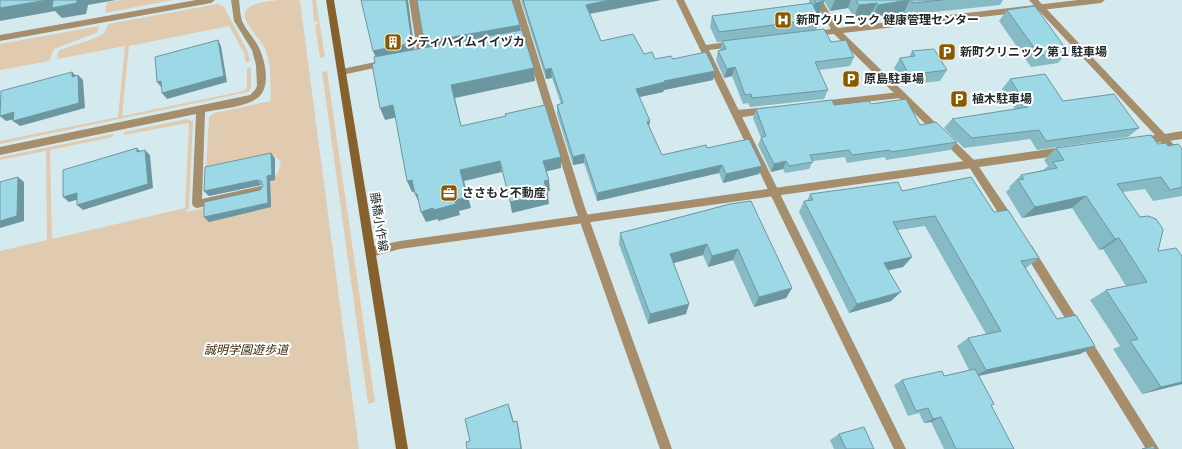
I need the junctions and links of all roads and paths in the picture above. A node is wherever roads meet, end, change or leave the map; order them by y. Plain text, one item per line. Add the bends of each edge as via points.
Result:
1 (211, 0) edge
2 (236, 0) edge
3 (330, 0) edge
4 (413, 0) edge
5 (516, 0) edge
6 (680, 0) edge
7 (818, 0) edge
8 (1033, 0) edge
9 (1101, 0) edge
10 (1040, 8) junction
11 (836, 31) junction
12 (805, 35) edge
13 (0, 38) edge
14 (742, 43) edge
15 (704, 48) junction
16 (422, 56) edge
17 (394, 61) edge
18 (342, 72) junction
19 (900, 95) junction
20 (807, 106) edge
21 (201, 109) junction
22 (776, 110) edge
23 (737, 114) junction
24 (1182, 135) edge
25 (1162, 138) junction
26 (1132, 142) edge
27 (1071, 150) edge
28 (0, 151) edge
29 (1182, 162) edge
30 (972, 164) junction
31 (261, 190) edge
32 (773, 192) junction
33 (585, 219) junction
34 (1016, 230) edge
35 (1024, 244) edge
36 (371, 252) junction
37 (402, 449) edge
38 (666, 449) edge
39 (900, 449) edge
40 (1153, 449) edge

1 - 13 street
2 - 21 street via 238,21 254,45 259,58 261,86 253,97
3 - 18 main road, 藤橋小作線
4 - 16 street
5 - 33 street via 523,38
6 - 15 street
7 - 11 street
8 - 10 street
9 - 10 street
10 - 11 street
10 - 25 street
11 - 12 street
11 - 19 street
14 - 15 street
15 - 23 street
17 - 18 street
18 - 36 main road, 藤橋小作線
19 - 20 street
19 - 30 street
21 - 28 street
21 - 31 street via 197,204
22 - 23 street
23 - 32 street
24 - 25 street
25 - 26 street
25 - 29 street
27 - 30 street
30 - 32 street
30 - 34 street
32 - 33 street
32 - 39 street
33 - 36 street via 400,245
33 - 38 street
35 - 40 street
36 - 37 main road, 藤橋小作線

